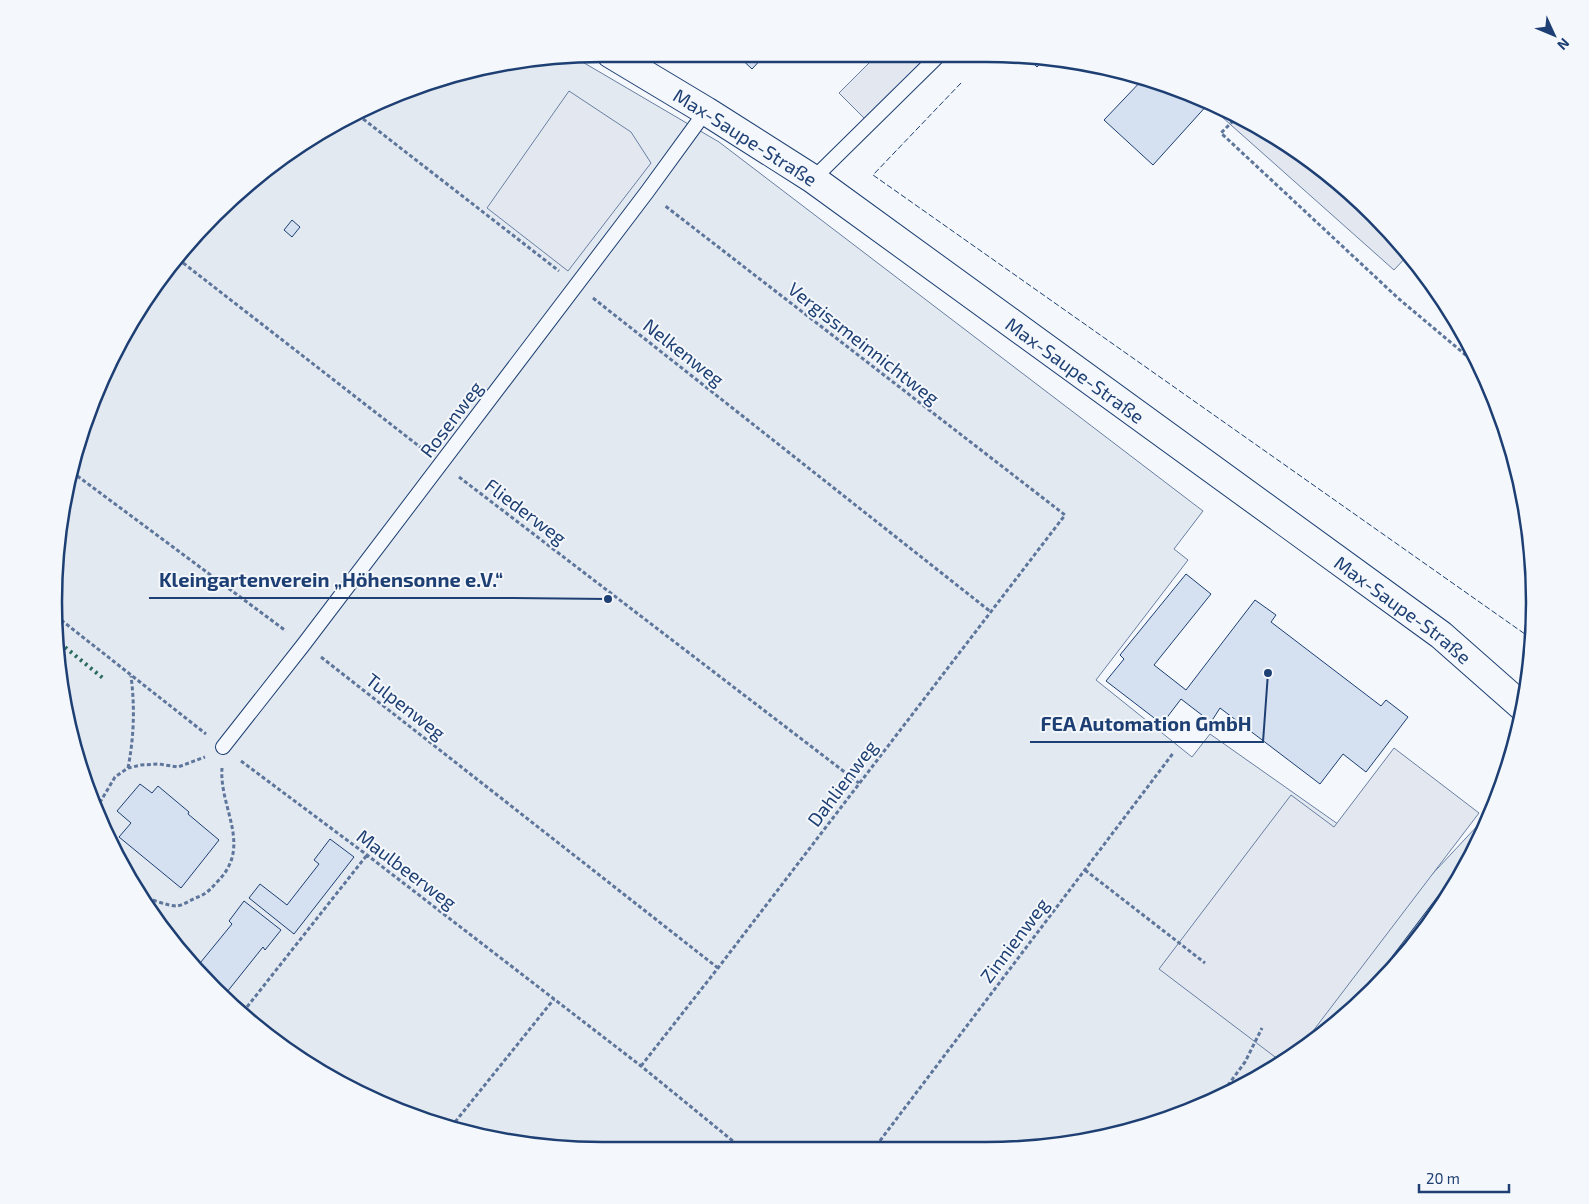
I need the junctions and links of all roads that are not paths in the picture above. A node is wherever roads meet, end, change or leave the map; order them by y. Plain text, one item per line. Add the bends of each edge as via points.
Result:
1 (623, 62) edge
2 (932, 62) edge
3 (706, 111) junction
4 (813, 179) junction
5 (1517, 702) edge
6 (223, 747) road end

1 - 3 street, Max-Saupe-Straße
2 - 4 lane
3 - 4 street, Max-Saupe-Straße
3 - 6 lane, Rosenweg via 577,285
4 - 5 street, Max-Saupe-Straße via 1440,635

